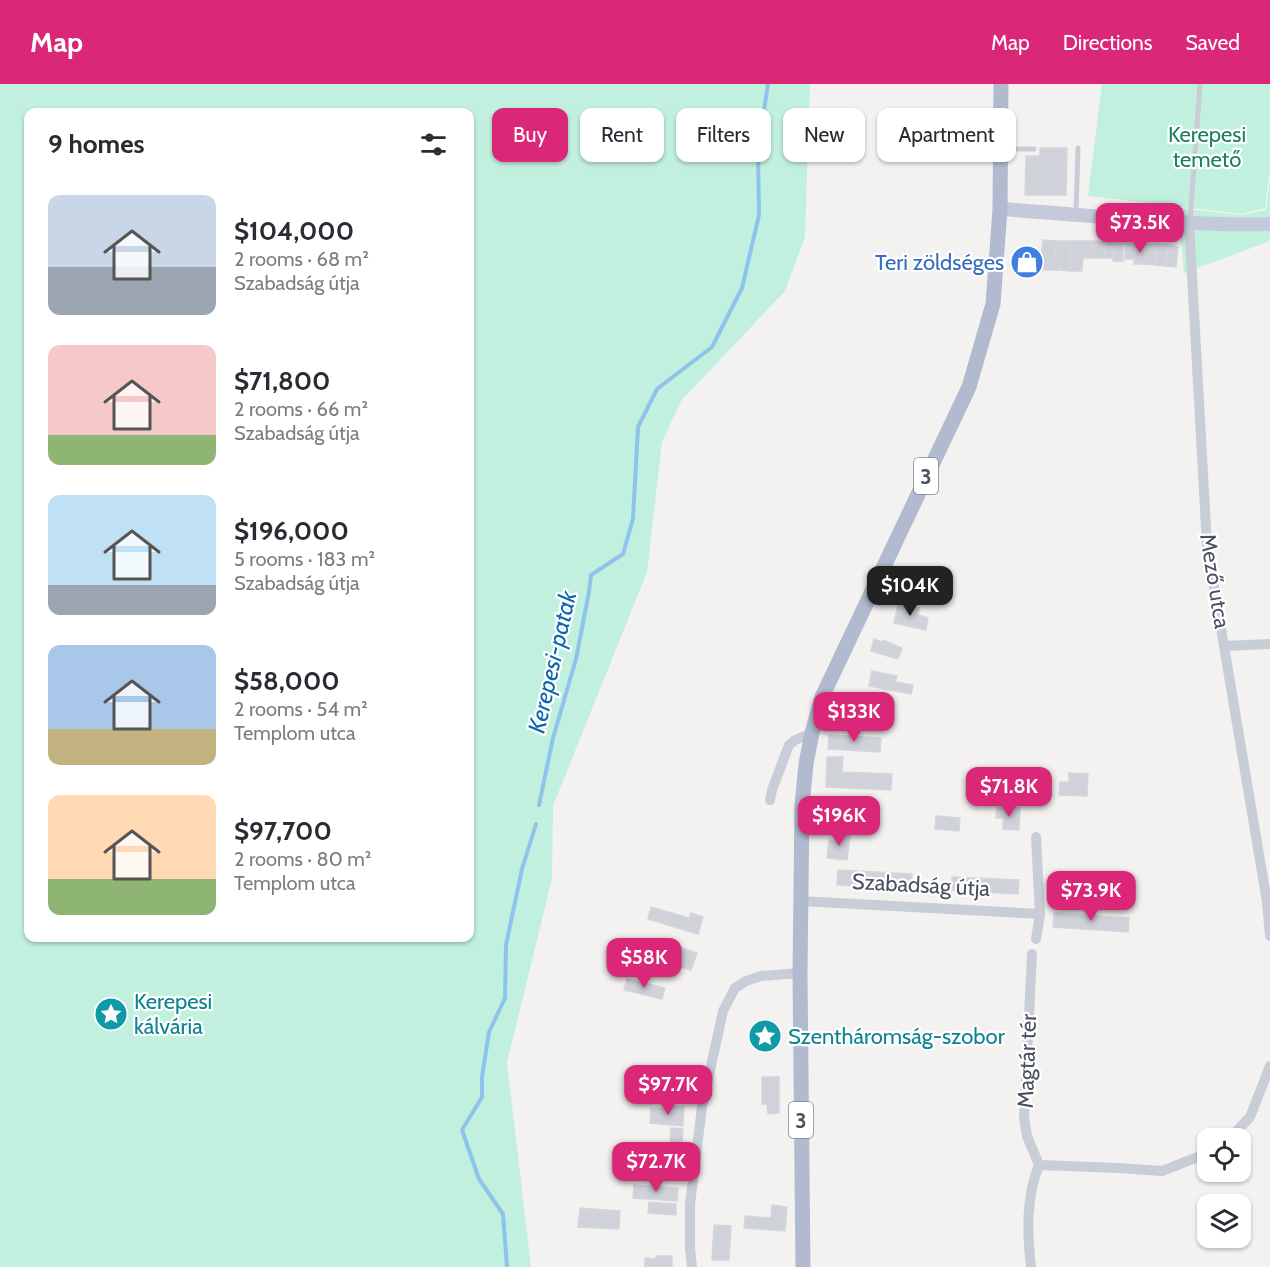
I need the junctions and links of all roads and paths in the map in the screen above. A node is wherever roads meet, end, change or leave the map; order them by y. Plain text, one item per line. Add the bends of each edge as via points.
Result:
1 (1001, 84) edge
2 (1200, 84) edge
3 (1001, 108) edge
4 (1016, 148) edge
5 (1078, 148) dead end
6 (1034, 149) dead end
7 (1001, 162) edge
8 (1000, 209) junction
9 (1076, 214) junction
10 (1190, 222) junction
11 (1270, 224) edge
12 (1270, 644) edge
13 (1225, 646) junction
14 (812, 733) junction
15 (770, 800) dead end
16 (1036, 837) dead end
17 (800, 902) junction
18 (1269, 902) edge
19 (1040, 914) junction
20 (1270, 936) edge
21 (1036, 939) dead end
22 (1032, 954) dead end
23 (800, 973) junction
24 (1270, 1066) edge
25 (1240, 1128) edge
26 (1197, 1157) edge
27 (1039, 1165) junction
28 (692, 1267) edge
29 (803, 1267) edge
30 (1031, 1267) edge

1 - 3 main road, 3
2 - 10 lane
4 - 6 lane
5 - 9 lane
7 - 8 main road, 3
8 - 9 street
8 - 14 main road, 3 via 993,304 969,387 822,696
9 - 10 street
10 - 11 street
10 - 13 street, Mező utca via 1207,545
12 - 13 street
13 - 18 street, Mező utca
14 - 15 street via 789,745
14 - 17 main road, 3 via 802,805
16 - 19 street
17 - 19 street, Szabadság útja
17 - 23 main road, 3
18 - 20 street, Mező utca
19 - 21 street
22 - 27 street, Magtár tér via 1024,1117
23 - 28 street via 746,981 735,988 723,1011 702,1107 690,1204
23 - 29 main road, 3
24 - 25 street via 1250,1117
26 - 27 street via 1162,1171
27 - 30 street via 1032,1181 1028,1220

